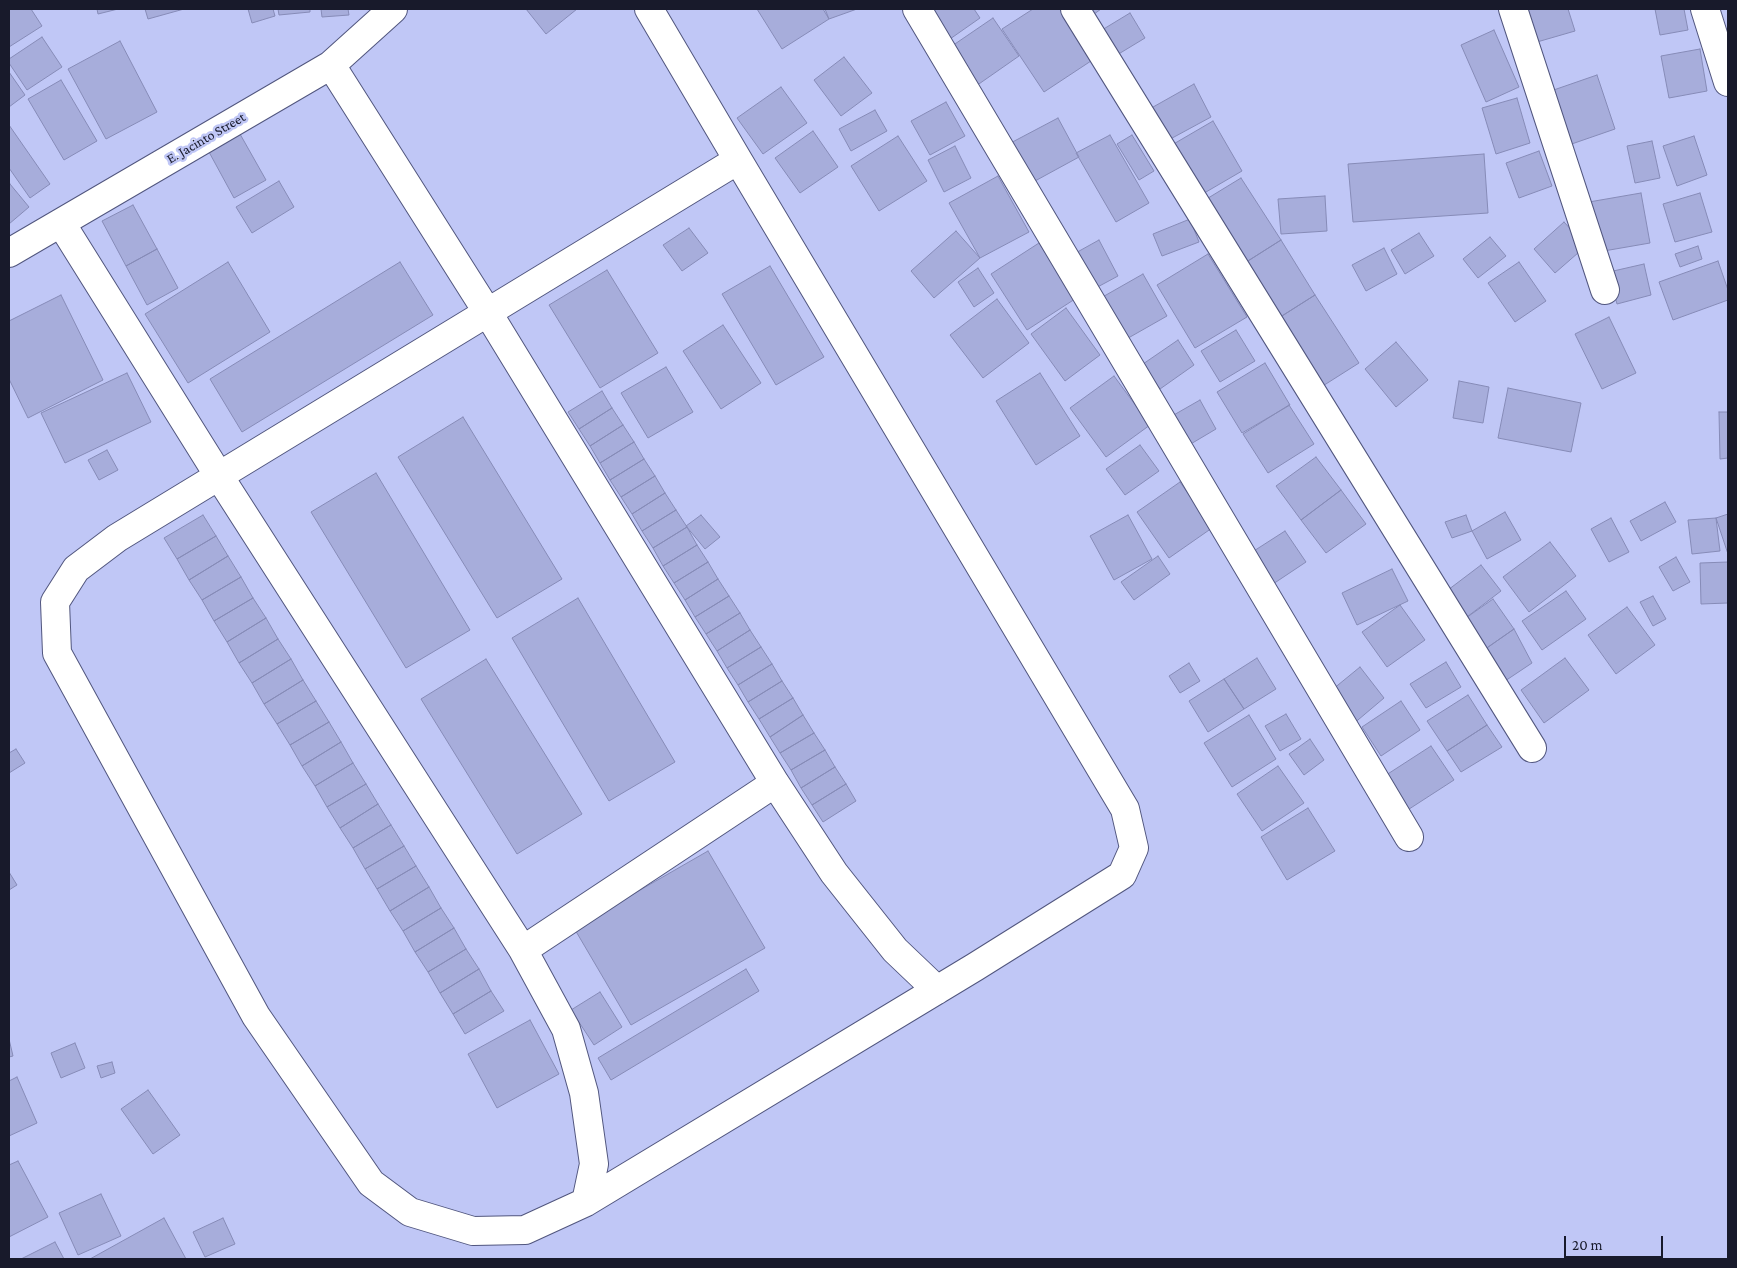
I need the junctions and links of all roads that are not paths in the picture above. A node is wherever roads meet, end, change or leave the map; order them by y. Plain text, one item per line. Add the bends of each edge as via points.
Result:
1 (393, 9) edge
2 (649, 9) edge
3 (916, 9) edge
4 (1075, 9) edge
5 (1513, 9) edge
6 (1705, 9) edge
7 (331, 65) junction
8 (1728, 82) edge
9 (738, 160) junction
10 (61, 223) junction
11 (9, 253) edge
12 (1606, 290) dead end
13 (488, 313) junction
14 (219, 476) junction
15 (1532, 748) dead end
16 (775, 782) junction
17 (1409, 837) dead end
18 (523, 950) junction
19 (937, 990) junction
20 (586, 1202) junction

1 - 7 street, E. Jacinto Street
2 - 9 street
3 - 17 street
4 - 15 street
5 - 12 street
6 - 8 street
7 - 10 street, E. Jacinto Street
7 - 13 street
9 - 13 street
9 - 19 street via 1125,810 1134,848 1122,875
10 - 11 street, E. Jacinto Street
10 - 14 street
13 - 14 street
13 - 16 street
14 - 18 street
14 - 20 street via 117,538 76,569 55,602 57,652 256,1016 371,1183 410,1212 473,1231 525,1230
16 - 18 street
16 - 19 street via 864,912 895,950
18 - 20 street via 566,1029 584,1093 594,1164
19 - 20 street

